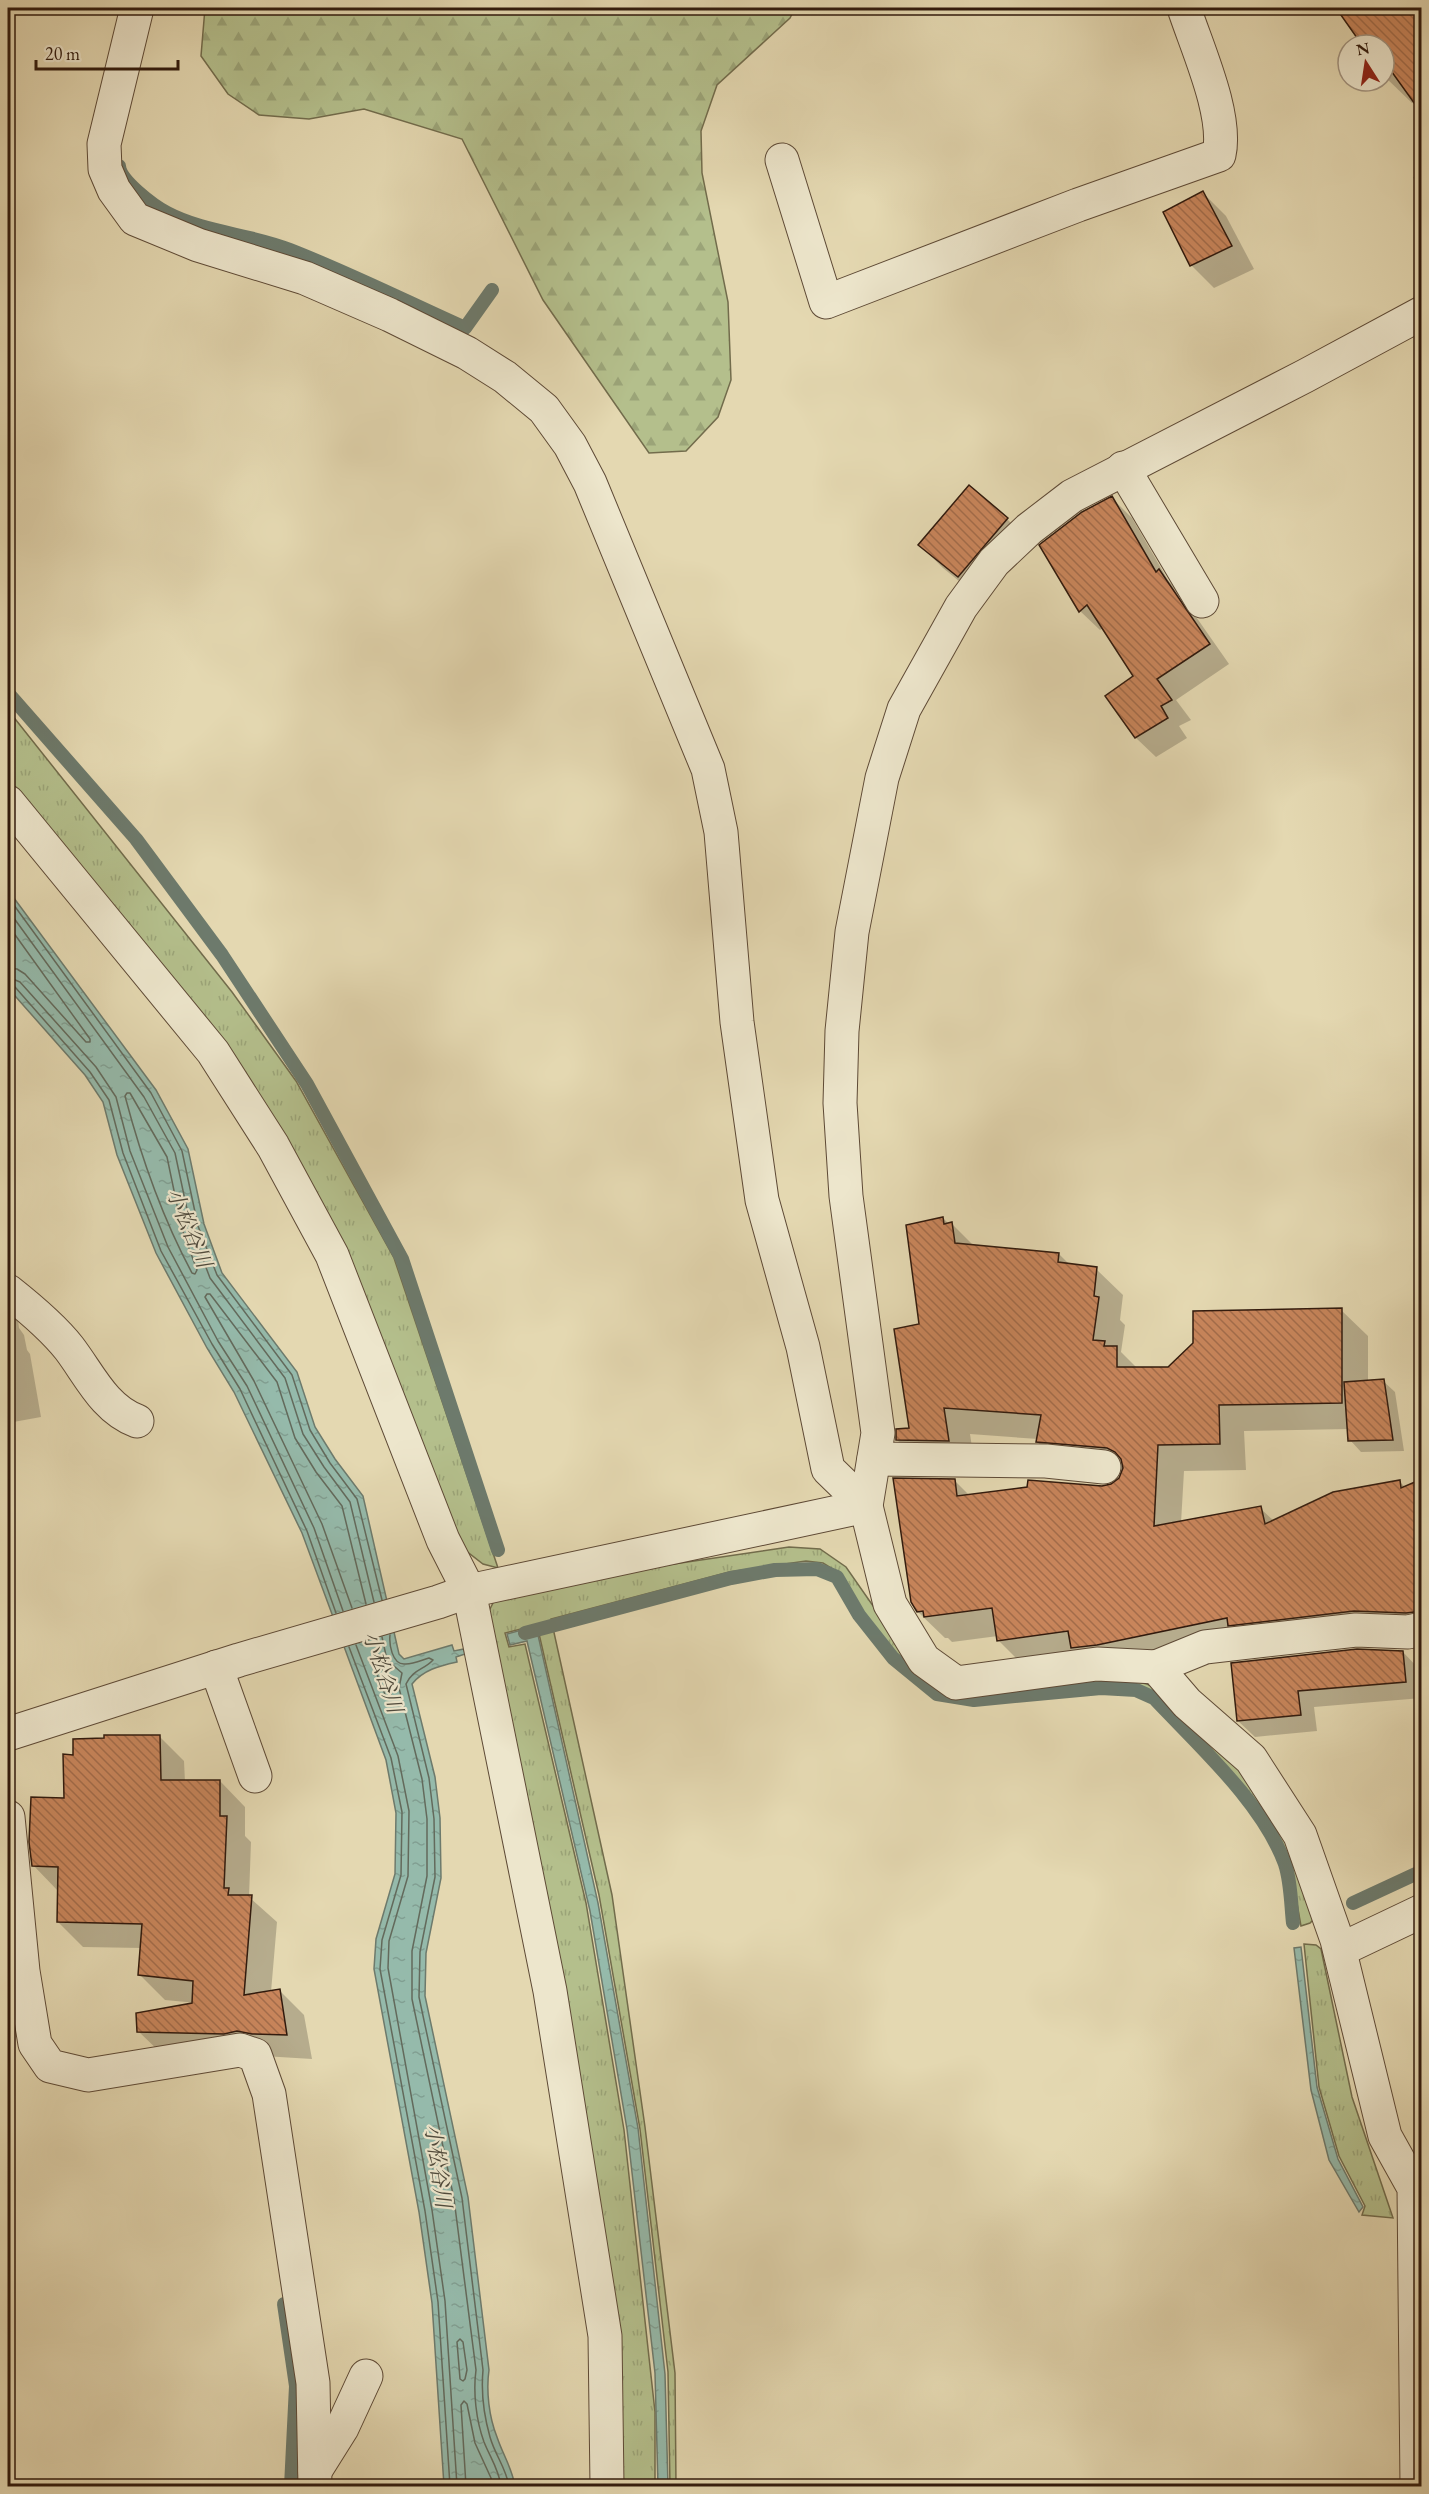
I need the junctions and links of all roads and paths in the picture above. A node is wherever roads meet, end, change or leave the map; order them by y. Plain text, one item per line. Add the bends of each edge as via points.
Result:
1 (137, 8) edge
2 (1184, 8) edge
3 (782, 160) dead end
4 (1422, 313) edge
5 (1123, 468) junction
6 (1202, 601) dead end
7 (8, 802) edge
8 (8, 1291) edge
9 (137, 1421) dead end
10 (874, 1459) junction
11 (1104, 1467) dead end
12 (866, 1506) junction
13 (469, 1591) junction
14 (1422, 1629) edge
15 (228, 1663) junction
16 (1156, 1667) junction
17 (8, 1734) edge
18 (255, 1776) dead end
19 (8, 1817) edge
20 (1422, 1911) edge
21 (1340, 1950) junction
22 (1418, 2188) edge
23 (366, 2376) dead end
24 (315, 2479) edge
25 (607, 2487) edge
26 (1417, 2487) edge

1 - 12 street via 104,144 105,169 114,190 135,219 305,279 467,353 544,409 570,445 590,483 708,769 721,832 737,1022 762,1200 803,1347 828,1469
2 - 3 street via 1220,118 1219,155 826,302
4 - 5 street
5 - 6 street
5 - 10 street via 1072,496 994,561 961,608 904,709 882,778 852,932 842,1031 840,1103 846,1196 878,1433
7 - 13 street via 213,1052 273,1146 332,1256 443,1540
8 - 9 street via 67,1347 122,1416
10 - 11 street via 1046,1461
10 - 12 street
12 - 13 street
12 - 16 street via 890,1604 924,1660 956,1683 1097,1664
13 - 15 street
13 - 25 street via 550,1991 604,2336
14 - 16 street via 1356,1630 1205,1647
15 - 17 street
15 - 18 street
16 - 21 street via 1187,1703 1251,1759 1300,1835
19 - 24 street via 23,1971 35,2044 50,2066 88,2075 240,2050 255,2055 269,2094 313,2383
20 - 21 street
21 - 22 street via 1385,2136
22 - 26 street
23 - 24 street

